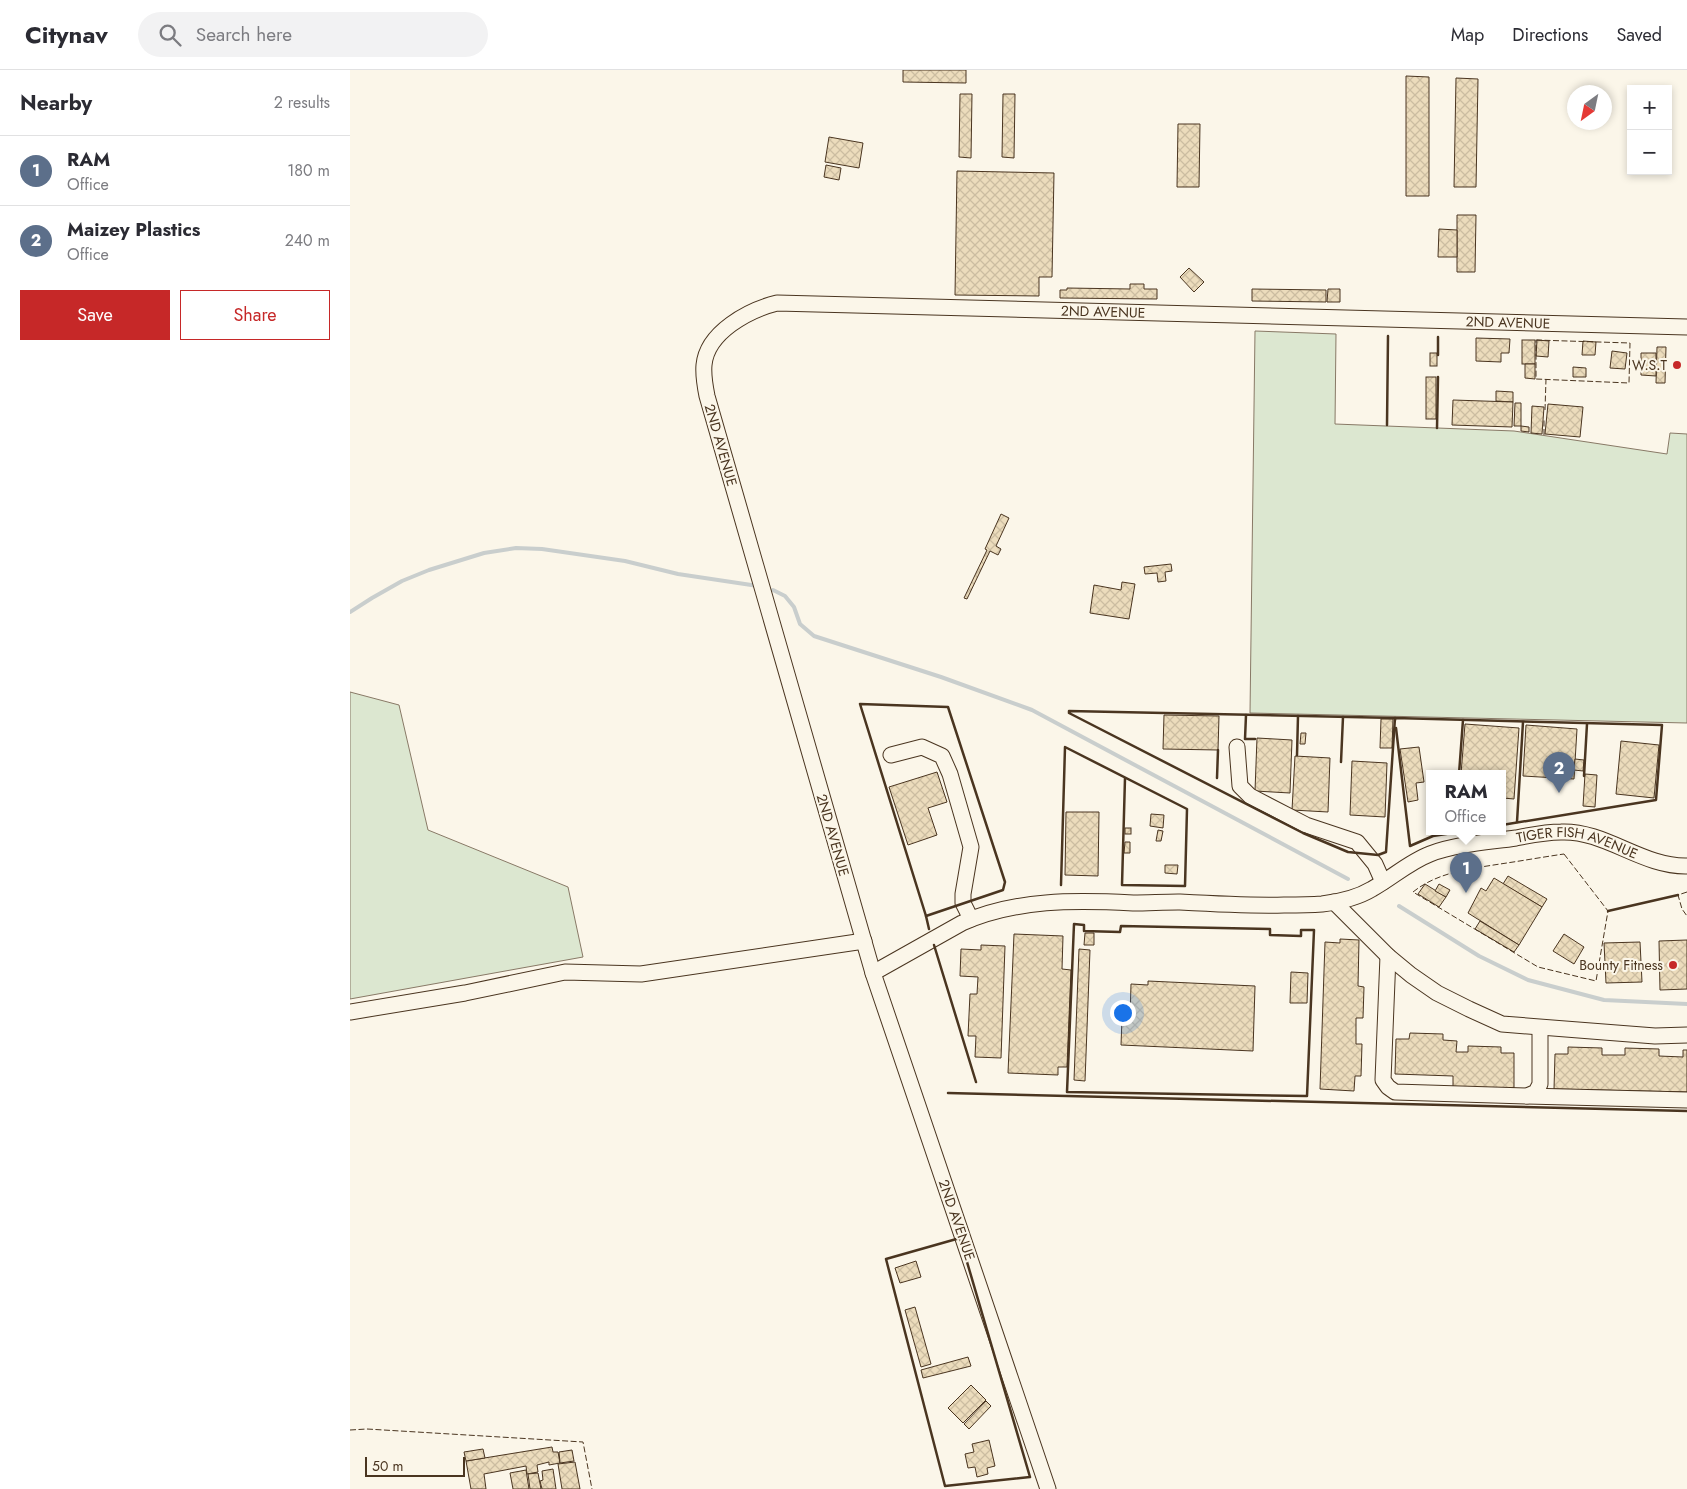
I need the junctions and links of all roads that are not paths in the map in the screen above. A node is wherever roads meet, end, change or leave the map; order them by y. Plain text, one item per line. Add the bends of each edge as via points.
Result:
1 (1687, 327) edge
2 (1238, 747) dead end
3 (891, 755) dead end
4 (1687, 866) edge
5 (1383, 882) junction
6 (1342, 900) junction
7 (971, 919) junction
8 (864, 941) junction
9 (1388, 956) junction
10 (873, 973) junction
11 (350, 1012) edge
12 (1540, 1028) junction
13 (1687, 1035) edge
14 (1527, 1096) junction
15 (1687, 1100) edge
16 (1048, 1489) edge

1 - 8 street, 2ND AVENUE via 778,303 758,309 732,325 709,349 704,364 707,396
2 - 5 street via 1240,786 1250,796 1306,825 1357,842 1375,864
3 - 7 street via 922,747 942,756 971,847 963,903
4 - 5 street, TIGER FISH AVENUE via 1648,860 1598,839 1562,831 1431,854
5 - 6 street, TIGER FISH AVENUE
6 - 7 street, TIGER FISH AVENUE via 1320,904 1250,906 1076,900 1009,907
6 - 9 street
7 - 10 street, TIGER FISH AVENUE
8 - 10 street, 2ND AVENUE
8 - 11 street via 641,974 565,972
9 - 12 street via 1438,993 1468,1009 1502,1024
9 - 14 street via 1383,1080 1388,1087 1395,1092
10 - 16 street, 2ND AVENUE
12 - 13 street via 1655,1036
12 - 14 street via 1540,1084 1536,1092
14 - 15 street

